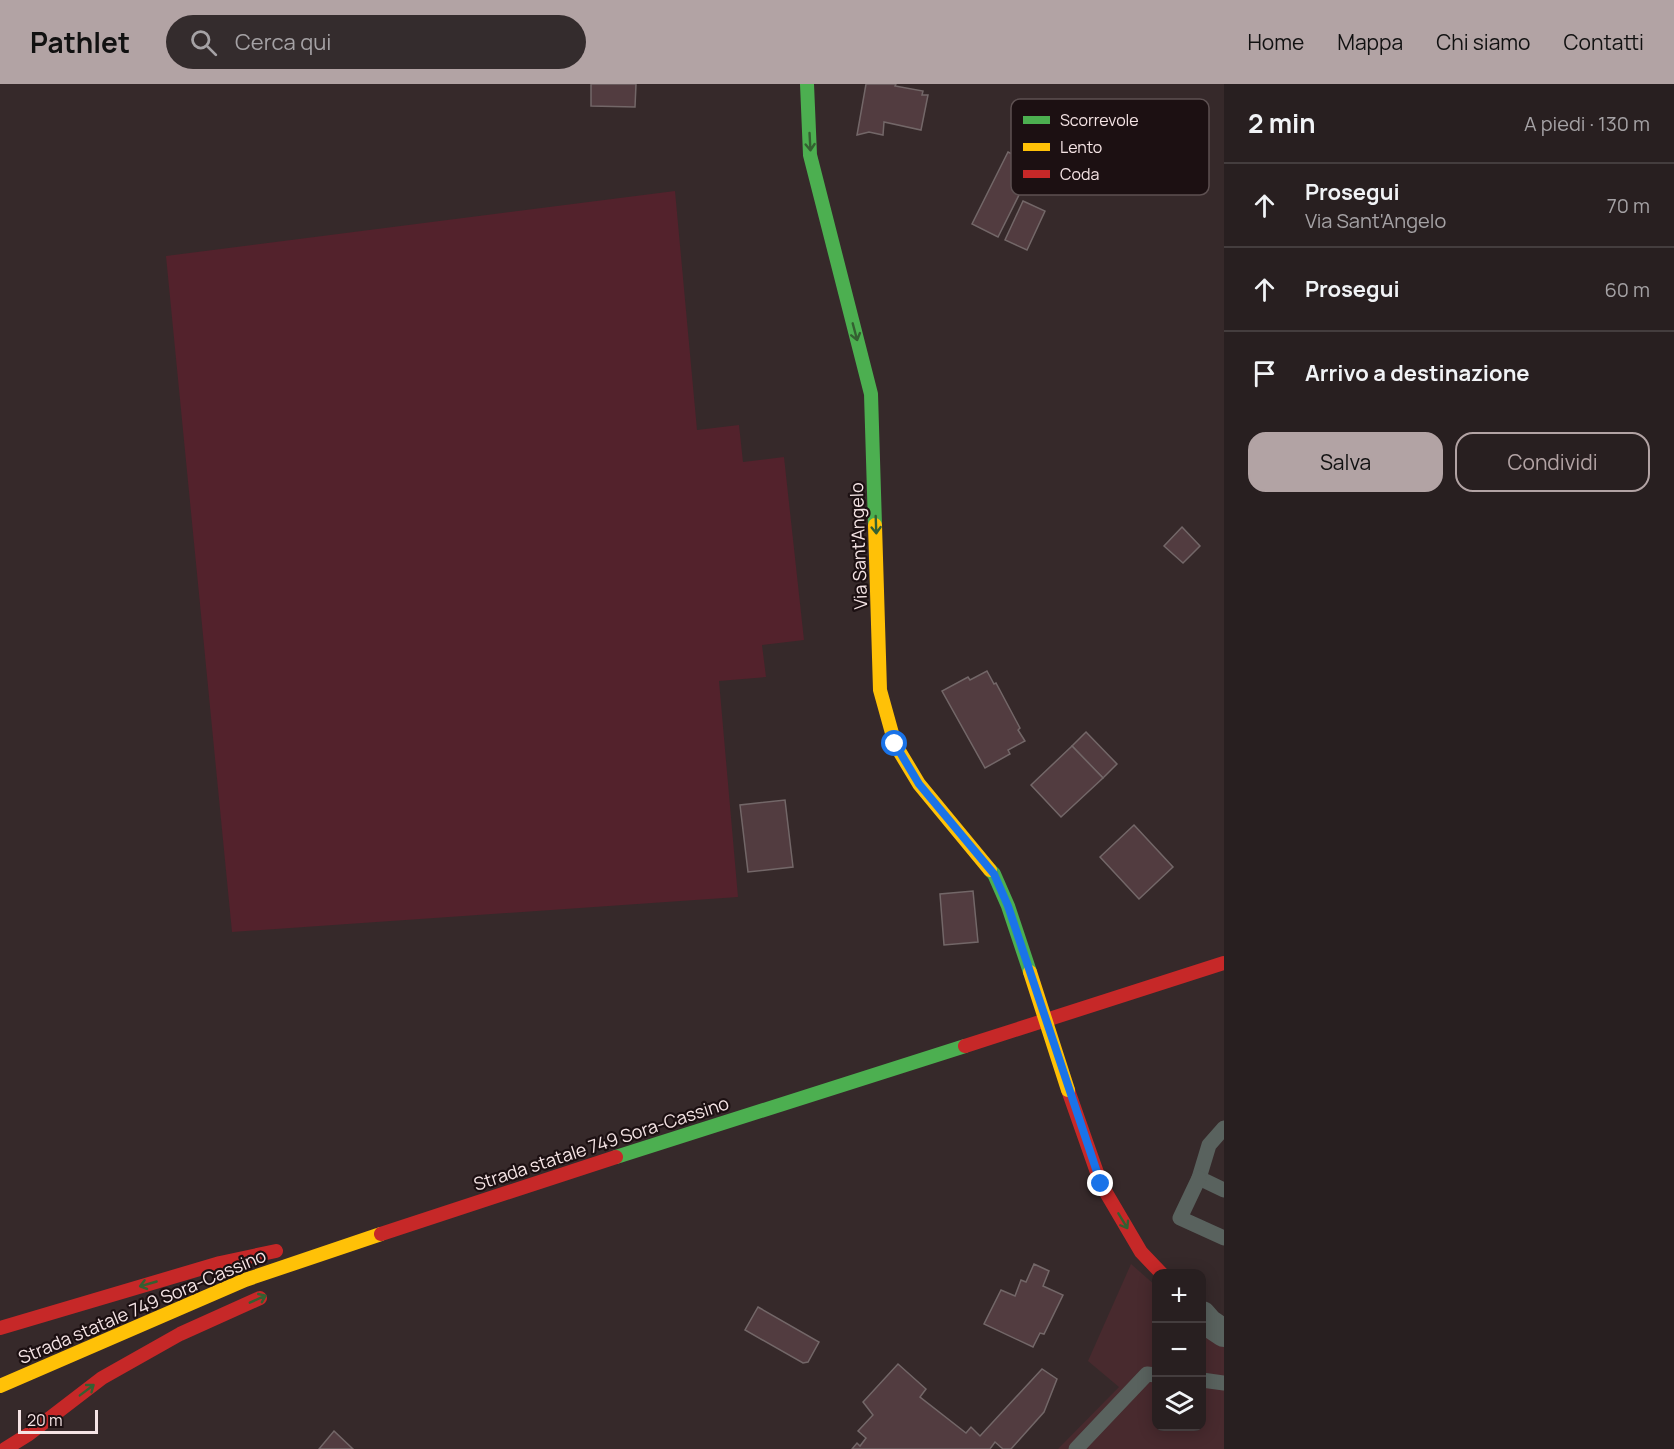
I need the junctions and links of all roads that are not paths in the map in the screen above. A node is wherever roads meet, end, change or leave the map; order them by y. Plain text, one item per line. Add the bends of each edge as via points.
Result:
1 (807, 84) edge
2 (1224, 963) edge
3 (1224, 1128) edge
4 (1199, 1178) junction
5 (1224, 1190) edge
6 (430, 1217) junction
7 (1224, 1238) edge
8 (313, 1243) dead end
9 (290, 1248) dead end
10 (330, 1266) dead end
11 (1157, 1269) edge
12 (267, 1295) dead end
13 (1206, 1320) edge
14 (0, 1328) edge
15 (1224, 1333) edge
16 (1152, 1375) edge
17 (1206, 1381) edge
18 (1224, 1383) edge
19 (0, 1386) edge
20 (5, 1449) edge
21 (1076, 1449) edge

1 -> 11 main road, Via Sant'Angelo, bridge via 810,155 872,394 880,690 895,744 919,784 994,874 1101,1184 1141,1252
2 - 6 main road, Strada statale 749 Sora-Cassino
3 - 4 lane via 1209,1145
4 - 5 lane
4 - 7 lane via 1180,1218
6 - 8 main road
6 - 10 main road
6 - 19 main road, Strada statale 749 Sora-Cassino via 246,1280
9 -> 14 main road via 220,1263
20 -> 12 main road via 102,1378 180,1334
13 - 15 street
16 - 21 lane via 1147,1374
17 - 18 lane

